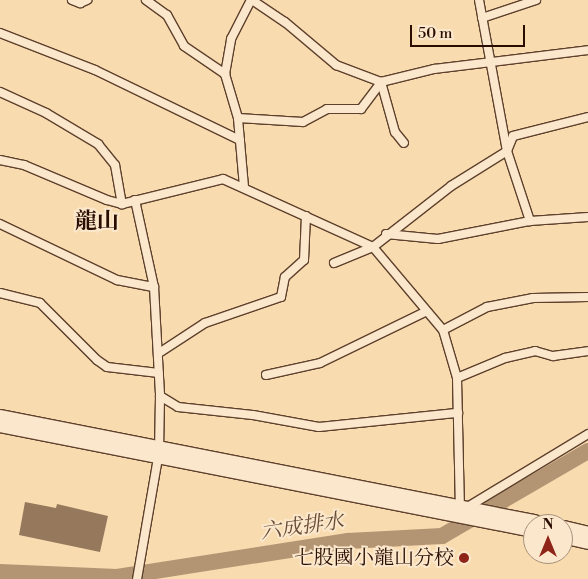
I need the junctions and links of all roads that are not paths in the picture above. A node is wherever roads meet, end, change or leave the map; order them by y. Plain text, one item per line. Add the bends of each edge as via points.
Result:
1 (72, 0) edge
2 (87, 0) edge
3 (146, 0) edge
4 (251, 0) edge
5 (479, 0) edge
6 (536, 0) edge
7 (482, 18) junction
8 (0, 33) edge
9 (588, 50) edge
10 (490, 64) junction
11 (225, 74) junction
12 (381, 82) junction
13 (0, 92) edge
14 (588, 117) edge
15 (238, 118) junction
16 (240, 140) junction
17 (404, 144) dead end
18 (507, 151) junction
19 (0, 160) edge
20 (244, 187) junction
21 (135, 200) junction
22 (122, 204) junction
23 (306, 216) junction
24 (588, 217) edge
25 (530, 221) junction
26 (0, 224) edge
27 (386, 234) junction
28 (372, 247) junction
29 (334, 263) dead end
30 (154, 287) junction
31 (0, 293) edge
32 (588, 297) edge
33 (425, 312) junction
34 (443, 330) junction
35 (588, 351) edge
36 (159, 353) junction
37 (159, 372) junction
38 (266, 375) dead end
39 (457, 378) junction
40 (160, 396) junction
41 (458, 414) junction
42 (0, 421) edge
43 (588, 434) edge
44 (159, 452) junction
45 (460, 511) junction
46 (523, 523) edge
47 (573, 534) edge
48 (588, 538) edge
49 (137, 579) edge

1 - 2 lane via 80,3
3 - 11 lane via 167,15 184,46
4 - 11 lane via 231,39
4 - 12 lane via 285,22 336,65
5 - 7 lane
6 - 7 lane
7 - 10 lane
8 - 16 lane via 95,70
9 - 10 lane
10 - 12 lane via 434,69
10 - 18 lane
11 - 15 lane
12 - 15 lane via 361,109 327,109 302,122 281,118
12 - 17 lane via 395,132
13 - 22 lane via 46,112 98,144 115,166
14 - 18 lane via 514,136
15 - 16 lane
16 - 20 lane
18 - 25 lane
18 - 27 lane
19 - 22 lane via 24,165
20 - 21 lane via 223,179
20 - 23 lane
21 - 22 lane
21 - 30 lane
23 - 28 lane
23 - 36 lane via 304,260 285,277 281,297 205,323
24 - 25 lane
25 - 27 lane via 438,239
26 - 30 lane via 117,280
27 - 28 lane
28 - 29 lane
28 - 33 lane
30 - 36 lane
31 - 37 lane via 40,303 107,367
32 - 34 lane via 533,298 487,307
33 - 34 lane
33 - 38 lane via 320,363
34 - 39 lane
35 - 39 lane via 553,356 535,351 505,358
36 - 37 lane
37 - 40 lane
39 - 41 lane
40 - 41 lane via 178,406 319,427
40 - 44 lane
41 - 45 lane
42 - 44 main road
43 - 45 lane
44 - 45 main road
44 - 49 lane
45 - 46 main road
47 - 48 main road

